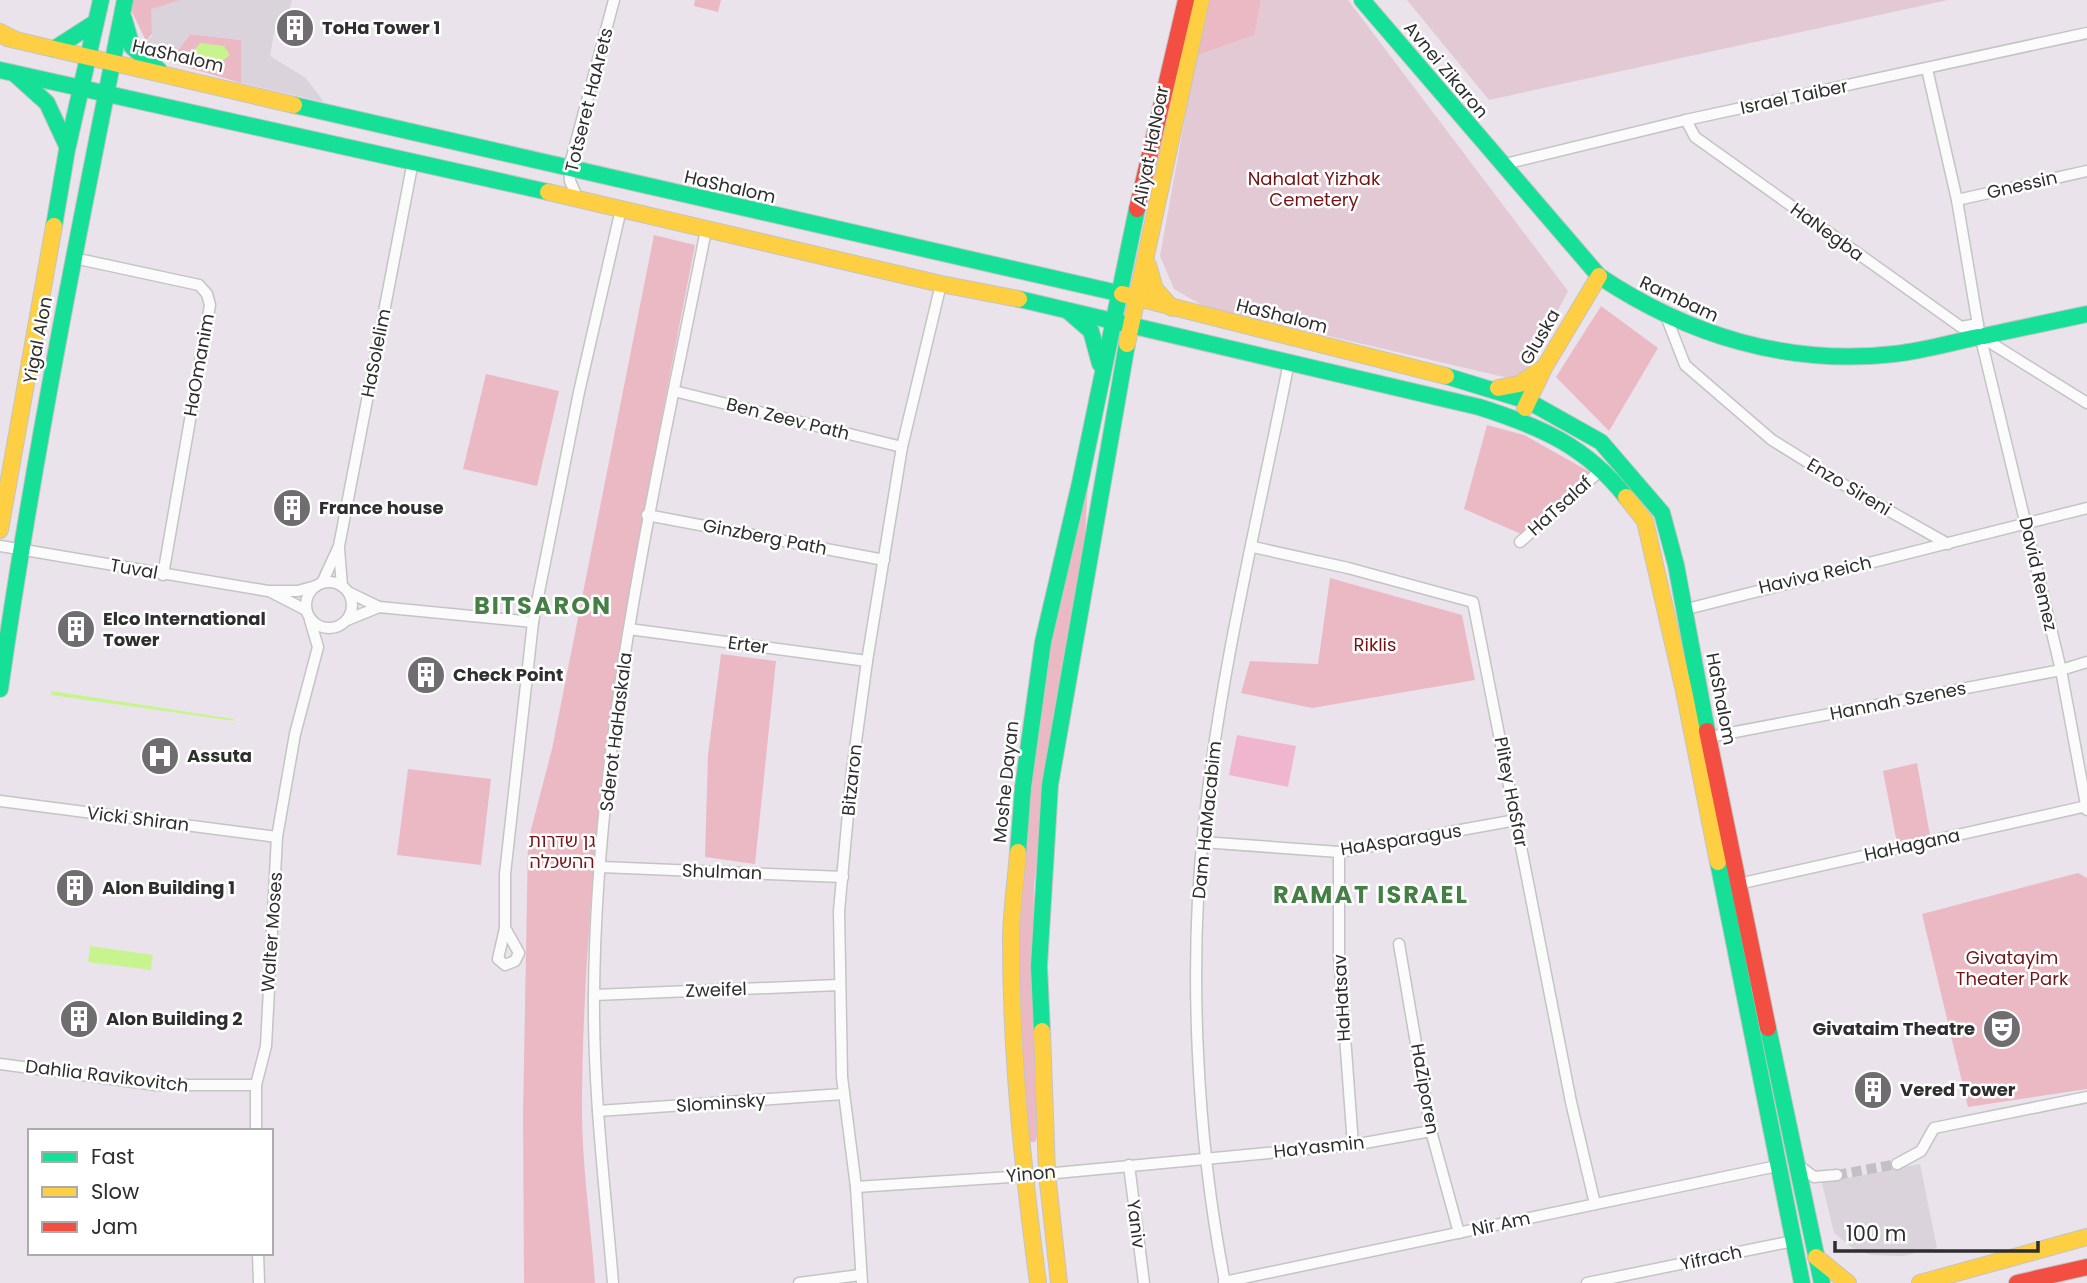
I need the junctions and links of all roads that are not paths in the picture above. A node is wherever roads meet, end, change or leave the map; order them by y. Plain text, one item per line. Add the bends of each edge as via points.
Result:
1 (101, 0) edge
2 (614, 0) edge
3 (1185, 0) edge
4 (1201, 0) edge
5 (1362, 0) edge
6 (124, 4) edge
7 (96, 22) junction
8 (2087, 33) edge
9 (0, 34) edge
10 (54, 49) junction
11 (87, 56) junction
12 (113, 61) junction
13 (1927, 69) junction
14 (5, 71) edge
15 (164, 73) junction
16 (80, 86) junction
17 (108, 92) junction
18 (1686, 120) junction
19 (67, 150) junction
20 (413, 161) junction
21 (1501, 164) junction
22 (569, 168) junction
23 (2087, 171) edge
24 (579, 199) junction
25 (1957, 200) junction
26 (621, 209) junction
27 (706, 230) junction
28 (74, 258) junction
29 (1147, 261) junction
30 (1599, 276) junction
31 (941, 284) junction
32 (1117, 293) junction
33 (1139, 299) junction
34 (1060, 307) junction
35 (1174, 309) junction
36 (2087, 314) edge
37 (1667, 316) junction
38 (1111, 320) junction
39 (1134, 325) junction
40 (1162, 332) junction
41 (1981, 335) junction
42 (1289, 362) junction
43 (1544, 368) junction
44 (1101, 376) junction
45 (1119, 382) junction
46 (1492, 388) junction
47 (674, 391) junction
48 (1528, 401) junction
49 (2087, 403) edge
50 (1519, 420) junction
51 (902, 447) junction
52 (1601, 470) junction
53 (2087, 508) edge
54 (647, 515) junction
55 (2026, 525) junction
56 (0, 530) edge
57 (1520, 542) dead end
58 (1948, 544) junction
59 (339, 546) junction
60 (0, 547) edge
61 (1253, 547) junction
62 (20, 550) junction
63 (884, 560) junction
64 (163, 575) junction
65 (319, 584) junction
66 (345, 589) junction
67 (268, 591) junction
68 (379, 607) junction
69 (1684, 610) junction
70 (308, 615) junction
71 (347, 620) junction
72 (533, 622) junction
73 (336, 627) junction
74 (629, 629) junction
75 (318, 647) junction
76 (867, 661) junction
77 (2087, 662) edge
78 (2061, 670) junction
79 (0, 689) edge
80 (1709, 737) junction
81 (0, 801) edge
82 (2087, 808) edge
83 (1516, 820) junction
84 (277, 837) junction
85 (1202, 842) junction
86 (1339, 852) junction
87 (601, 867) junction
88 (843, 877) junction
89 (1738, 884) junction
90 (505, 928) dead end
91 (1399, 944) dead end
92 (839, 985) junction
93 (594, 995) junction
94 (0, 1063) edge
95 (256, 1085) junction
96 (843, 1094) junction
97 (2087, 1097) edge
98 (598, 1111) junction
99 (256, 1129) edge
100 (1431, 1131) junction
101 (1353, 1145) junction
102 (1206, 1157) junction
103 (1794, 1160) junction
104 (1897, 1164) tunnel mouth
105 (1129, 1165) junction
106 (1777, 1166) junction
107 (1047, 1173) junction
108 (1837, 1175) tunnel mouth
109 (1024, 1176) junction
110 (856, 1187) junction
111 (1595, 1205) junction
112 (1459, 1233) junction
113 (2087, 1237) edge
114 (1793, 1241) junction
115 (258, 1255) edge
116 (1815, 1257) junction
117 (2087, 1267) edge
118 (861, 1279) edge
119 (259, 1283) edge
120 (613, 1283) edge
121 (799, 1283) edge
122 (1038, 1283) edge
123 (1059, 1283) edge
124 (1144, 1283) edge
125 (1224, 1283) edge
126 (1587, 1283) edge
127 (1802, 1283) edge
128 (1822, 1283) edge
129 (1848, 1283) edge
130 (1920, 1283) edge
131 (2018, 1283) edge

1 - 7 main road, Yigal Alon
2 - 22 street, Totseret HaArets
3 - 32 main road, Aliyat HaNoar
4 - 29 main road, Aliyat HaNoar
5 - 21 main road, Avnei Zikaron
6 - 12 main road, Yigal Alon
6 - 15 main road via 126,35 132,47
7 - 10 main road
7 - 11 main road, Yigal Alon
8 - 13 street, Israel Taiber
9 - 10 main road, HaShalom
10 - 11 main road, HaShalom
11 - 12 main road, HaShalom
11 - 16 main road, Yigal Alon
12 - 15 main road, HaShalom
12 - 17 main road, Yigal Alon
13 - 18 street, Israel Taiber
13 - 25 street, David Remez
14 - 16 main road, HaShalom
14 - 19 main road via 47,103
15 - 22 main road, HaShalom
16 - 17 main road, HaShalom
16 - 19 main road, Yigal Alon
17 - 20 main road, HaShalom
17 - 28 main road, Yigal Alon
18 - 21 street, Israel Taiber
18 - 41 street, HaNegba via 1695,137 1961,327
19 - 56 main road, Yigal Alon
20 - 24 main road, HaShalom
20 - 59 street, HaSolelim
21 - 30 main road, Rambam
22 - 24 street, Totseret HaArets
22 - 32 main road, HaShalom
23 - 25 street, Gnessin
24 - 26 main road, HaShalom
25 - 41 street, David Remez
26 - 27 main road, HaShalom
26 - 72 street
27 - 31 main road, HaShalom
27 - 47 street, Sderot HaHaskala
28 - 62 main road, Yigal Alon
28 - 64 street, HaOmanim via 199,285 207,294 210,305
29 - 33 main road, Aliyat HaNoar
29 - 35 main road via 1155,289
30 - 37 main road, Rambam
30 - 43 main road, Gluska
31 - 34 main road, HaShalom
31 - 51 street, Bitzaron
32 - 33 main road, HaShalom
32 - 38 main road, Moshe Dayan
33 - 35 main road, HaShalom
33 - 39 main road
34 - 38 main road, HaShalom
34 - 44 main road via 1091,331
35 - 46 main road, HaShalom
36 - 41 main road, Rambam
37 - 41 main road, Rambam via 1708,335 1789,355 1885,355
37 - 58 street, Enzo Sireni via 1685,365 1772,440
38 - 39 main road, HaShalom
38 - 44 main road, Moshe Dayan
39 - 40 main road, HaShalom
39 - 45 main road
40 - 42 main road, HaShalom
40 - 45 main road via 1134,346
41 - 49 street, HaNegba
41 - 55 street, David Remez
42 - 50 main road, HaShalom
42 - 61 street, Dam HaMacabim
43 - 46 main road via 1519,384
43 - 48 main road, Gluska
44 - 109 main road, Moshe Dayan via 1043,642 1023,787 1011,940
45 - 107 main road via 1050,785 1039,966
46 - 48 main road, HaShalom
47 - 51 street, Ben Zeev Path
47 - 54 street, Sderot HaHaskala
48 - 50 main road, Gluska
48 - 69 main road, HaShalom via 1601,442 1662,513
50 - 52 main road, HaShalom via 1578,448
51 - 63 street, Bitzaron
52 - 57 street, HaTsalaf
52 - 106 main road, HaShalom via 1645,521 1658,569
53 - 55 street
54 - 63 street, Ginzberg Path
54 - 74 street, Sderot HaHaskala
55 - 58 street
55 - 78 street, David Remez
58 - 69 street, Haviva Reich
59 - 65 street, HaSolelim
59 - 66 street, HaSolelim
60 - 62 street, Tuval
61 - 83 street, Plitey HaSfar via 1474,602
61 - 85 street, Dam HaMacabim via 1218,722
62 - 64 street, Tuval
62 - 79 main road, Yigal Alon
63 - 76 street, Bitzaron
64 - 67 street, Tuval
65 - 66 street
65 - 67 street, Tuval via 298,591
65 - 70 street via 307,597
66 - 68 street
66 - 71 street via 352,609
67 - 70 street, Tuval
68 - 71 street
68 - 72 street
69 - 80 main road, HaShalom
70 - 73 street via 325,628
70 - 75 street
71 - 73 street
72 - 90 street via 505,874
73 - 75 street
74 - 76 street, Erter
74 - 87 street, Sderot HaHaskala
75 - 84 street, Walter Moses via 295,734
76 - 88 street, Bitzaron
77 - 78 street, Hannah Szenes
78 - 80 street, Hannah Szenes
78 - 82 street, David Remez
80 - 89 main road, HaShalom
81 - 84 street, Vicki Shiran
82 - 89 street, HaHagana
83 - 86 street, HaAsparagus
83 - 111 street, Plitey HaSfar
84 - 95 street, Walter Moses via 266,1046
85 - 86 street, HaAsparagus
85 - 102 street, Dam HaMacabim via 1198,1050
86 - 101 street, HaHatsav via 1339,955
87 - 88 street, Shulman
87 - 93 street, Sderot HaHaskala
88 - 92 street, Bitzaron
89 - 103 main road, HaShalom
91 - 100 street, HaZiporen
92 - 93 street, Zweifel
92 - 96 street, Bitzaron
93 - 98 street, Sderot HaHaskala
94 - 95 street, Dahlia Ravikovitch via 156,1085
95 - 99 street, Walter Moses
96 - 98 street, Slominsky
96 - 110 street, Bitzaron
97 - 104 street via 1934,1128 1921,1151
98 - 120 street, Sderot HaHaskala
100 - 101 street, HaYasmin
100 - 112 street, HaZiporen
101 - 102 street, HaYasmin
102 - 105 street, Yinon
102 - 125 street, Dam HaMacabim
103 - 108 street via 1814,1177
103 - 116 main road, HaShalom
105 - 107 street, Yinon
105 - 124 street, Yaniv
106 - 111 street, Nir Am
106 - 114 main road, HaShalom
107 - 109 street, Yinon
107 - 123 main road
109 - 110 street, Yinon
109 - 122 main road, Moshe Dayan
110 - 118 street, Bitzaron
111 - 112 street, Nir Am
112 - 125 street, Nir Am
113 - 130 main road
114 - 126 street, Yifrach
114 - 127 main road, HaShalom
115 - 119 street
116 - 128 main road, HaShalom
116 - 129 main road
117 - 131 main road
118 - 121 street

